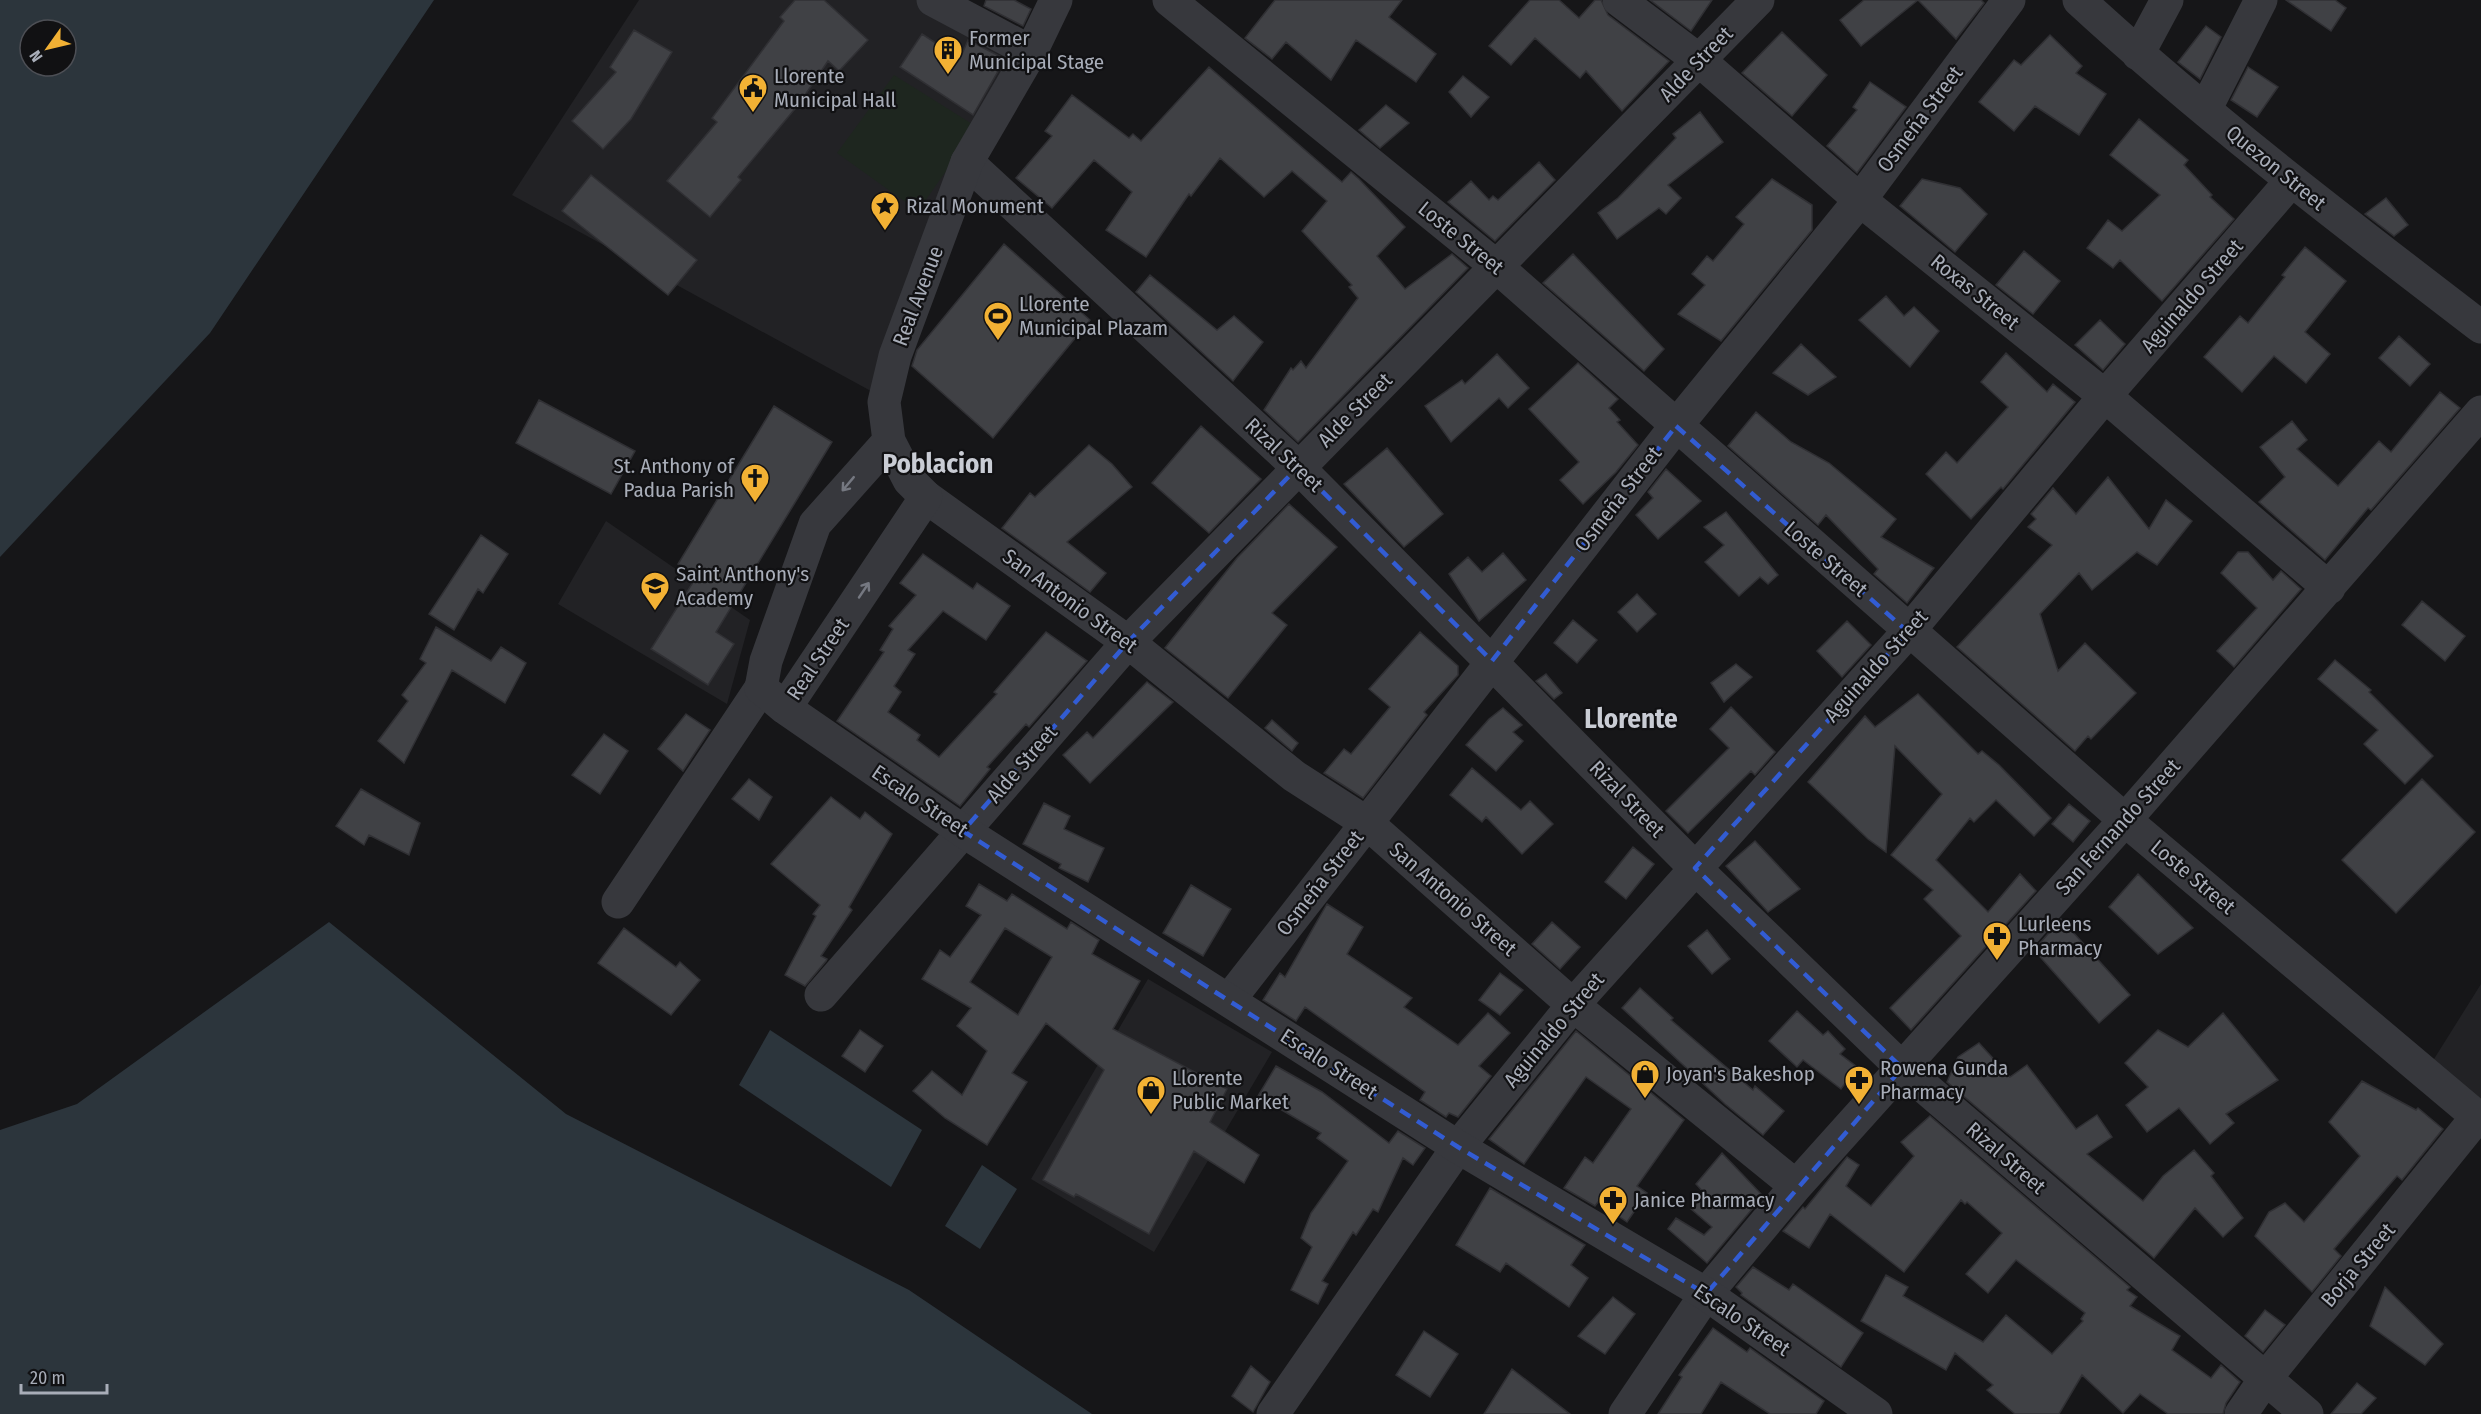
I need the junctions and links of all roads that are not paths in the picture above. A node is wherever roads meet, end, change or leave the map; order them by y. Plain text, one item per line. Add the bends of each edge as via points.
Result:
1 (933, 0) edge
2 (1056, 0) edge
3 (1169, 0) edge
4 (1619, 0) edge
5 (1758, 0) edge
6 (2009, 0) edge
7 (2079, 0) edge
8 (2167, 0) edge
9 (2261, 0) edge
10 (1031, 52) junction
11 (2138, 54) junction
12 (1700, 61) junction
13 (2205, 110) junction
14 (967, 162) junction
15 (2291, 181) junction
16 (1860, 200) junction
17 (1496, 266) junction
18 (2481, 327) edge
19 (2105, 396) junction
20 (2481, 412) edge
21 (1676, 426) junction
22 (889, 441) junction
23 (1298, 467) junction
24 (926, 497) junction
25 (2329, 588) junction
26 (1908, 632) junction
27 (1128, 642) junction
28 (1492, 661) junction
29 (773, 698) junction
30 (2125, 820) junction
31 (1367, 823) junction
32 (963, 831) junction
33 (1695, 868) junction
34 (618, 902) dead end
35 (821, 995) dead end
36 (1229, 1000) junction
37 (1573, 1005) junction
38 (1902, 1068) junction
39 (2479, 1119) edge
40 (1458, 1147) junction
41 (1796, 1186) junction
42 (1706, 1294) junction
43 (2265, 1379) junction
44 (1273, 1414) edge
45 (1625, 1414) edge
46 (1876, 1414) edge
47 (2241, 1414) edge
48 (2307, 1414) edge

1 - 10 street
2 - 10 street, Real Avenue
3 - 17 street, Loste Street
4 - 12 street, Roxas Street
5 - 12 street, Alde Street
6 - 16 street, Osmeña Street
7 - 11 street, Quezon Street
8 - 11 street
9 - 13 street
10 - 14 street, Real Avenue
11 - 13 street, Quezon Street
12 - 16 street, Roxas Street
12 - 17 street, Alde Street
13 - 15 street, Quezon Street
14 - 22 street, Real Avenue via 895,356 884,402
14 - 23 street, Rizal Street
15 - 18 street, Quezon Street
15 - 19 street, Aguinaldo Street
16 - 19 street, Roxas Street
16 - 21 street, Osmeña Street
17 - 21 street, Loste Street
17 - 23 street, Alde Street
19 - 25 street, Roxas Street
19 - 26 street, Aguinaldo Street
20 - 25 street, San Fernando Street
21 - 26 street, Loste Street
21 - 28 street, Osmeña Street
22 - 24 street, Real Avenue via 909,480
22 -> 29 street, Real Street via 815,524 766,661
23 - 27 street, Alde Street
23 - 28 street, Rizal Street
24 - 27 street, San Antonio Street
29 -> 24 street, Real Street
25 - 30 street, San Fernando Street
26 - 30 street, Loste Street
26 - 33 street, Aguinaldo Street
27 - 31 street, San Antonio Street via 1294,776
27 - 32 street, Alde Street
28 - 31 street, Osmeña Street
28 - 33 street, Rizal Street
29 - 32 street, Escalo Street
29 - 34 street
30 - 38 street, San Fernando Street
30 - 39 street, Loste Street
31 - 36 street, Osmeña Street
31 - 37 street, San Antonio Street
32 - 35 street, Alde Street
32 - 36 street, Escalo Street
33 - 37 street, Aguinaldo Street
33 - 38 street, Rizal Street
36 - 40 street, Escalo Street
37 - 40 street, Aguinaldo Street
37 - 41 street, San Antonio Street
38 - 41 street, San Fernando Street
38 - 43 street, Rizal Street
39 - 43 street, Borja Street
40 - 42 street, Escalo Street
40 - 44 street, Aguinaldo Street
41 - 42 street, San Fernando Street
42 - 45 street, San Fernando Street
42 - 46 street, Escalo Street
43 - 47 street, Borja Street
43 - 48 street, Rizal Street

